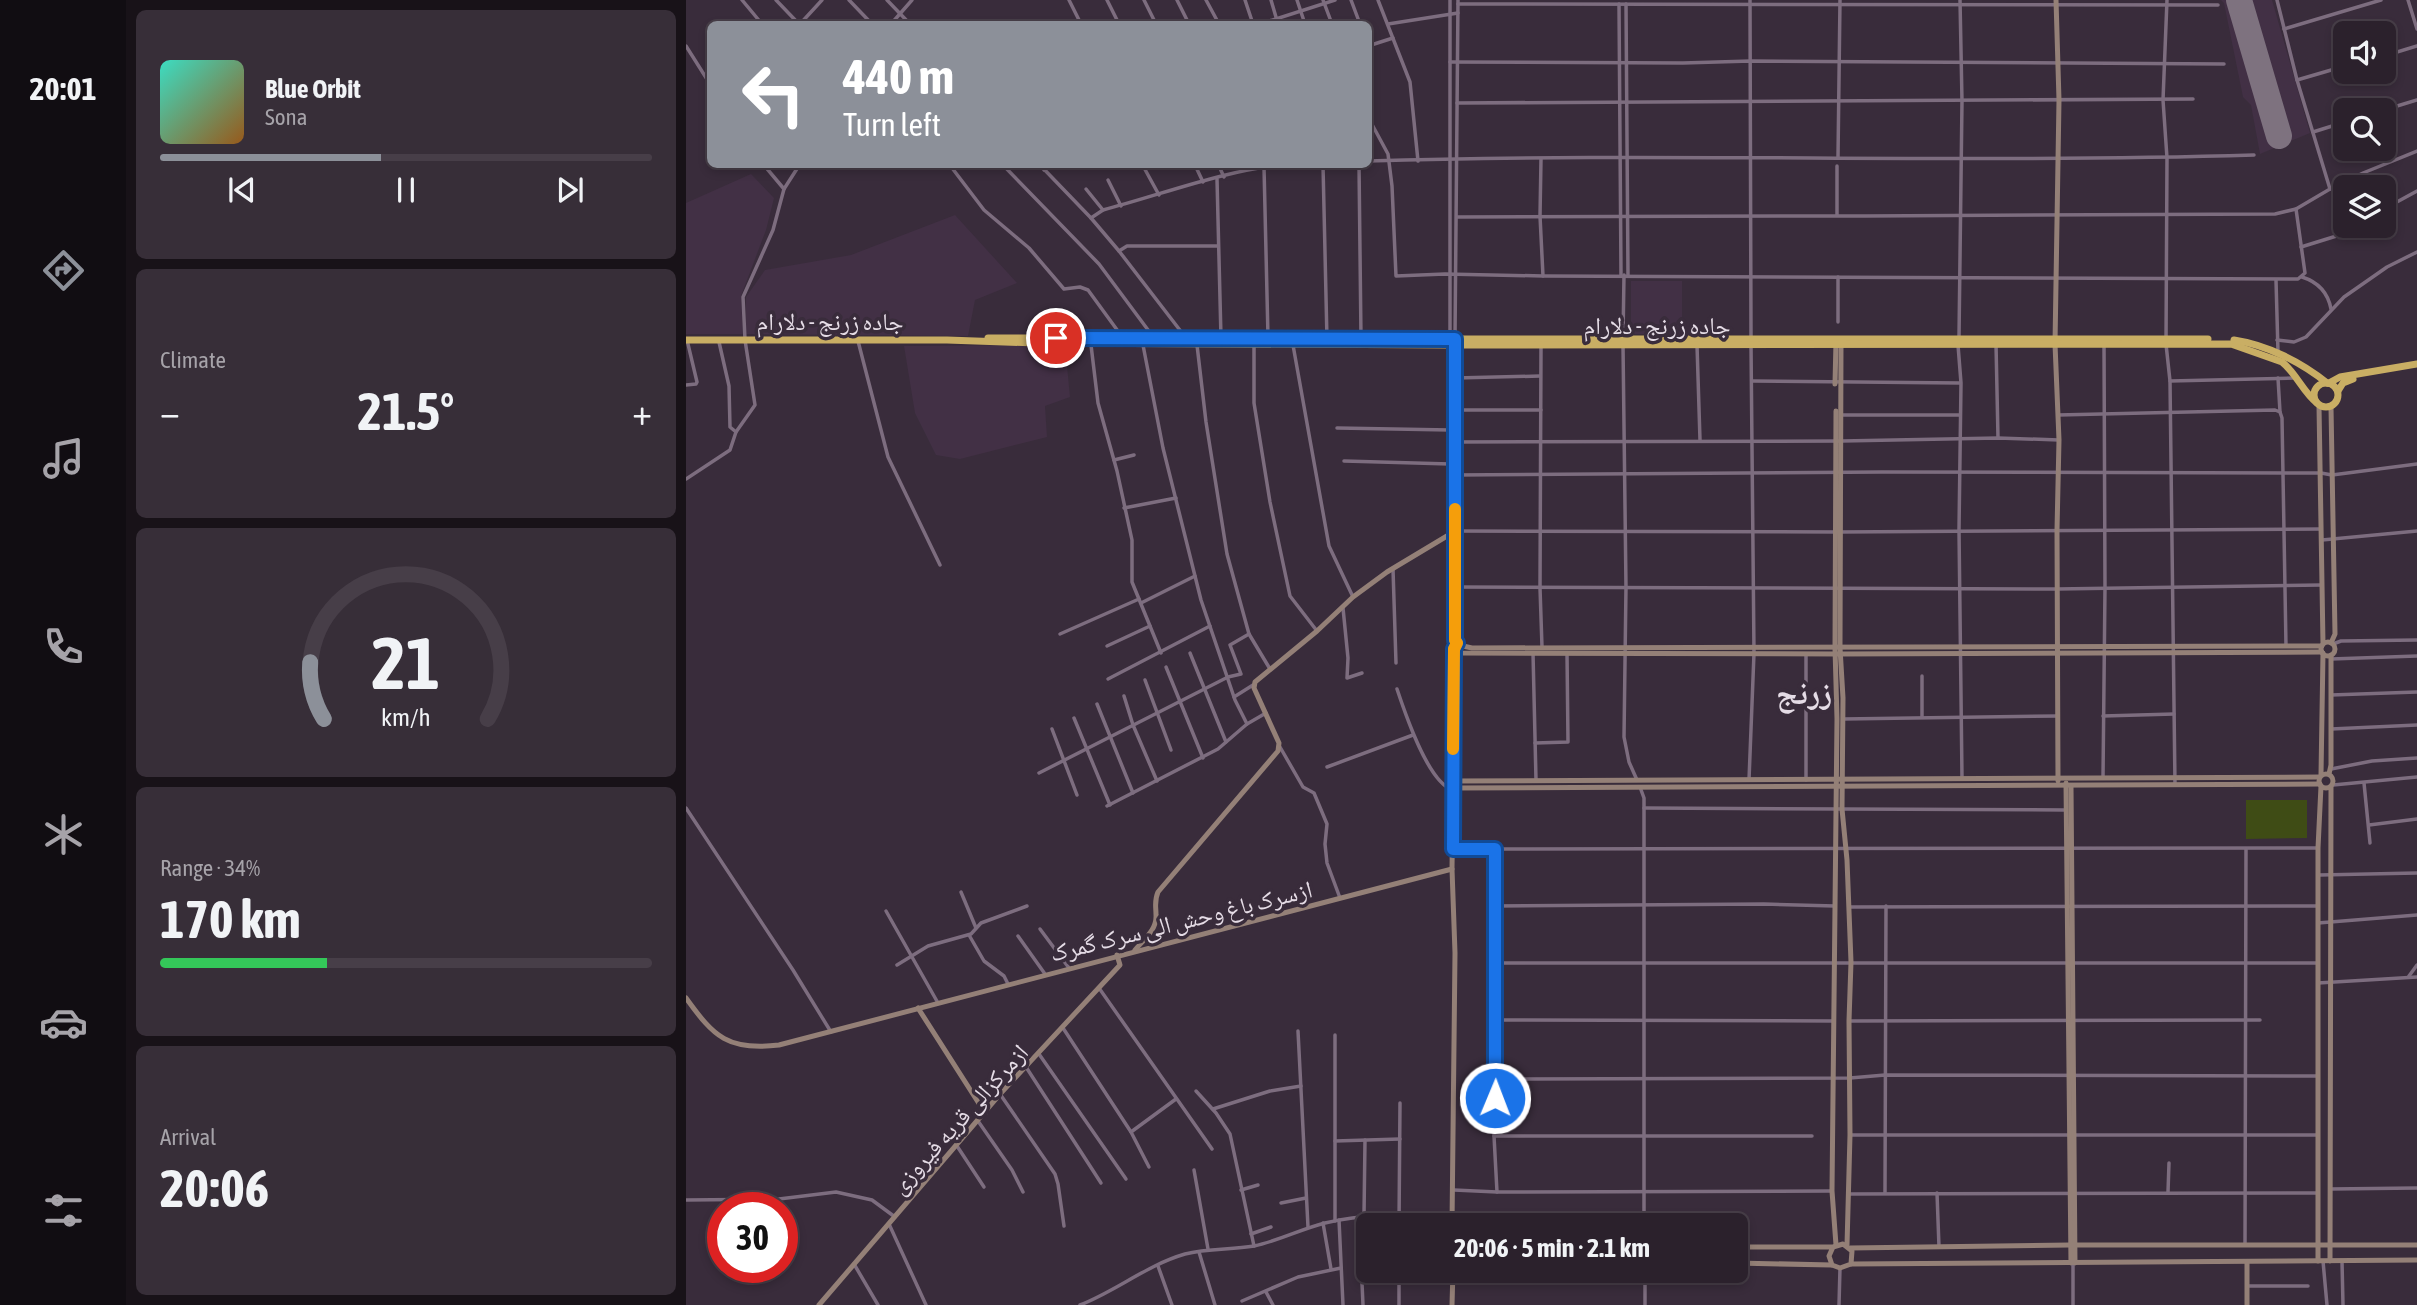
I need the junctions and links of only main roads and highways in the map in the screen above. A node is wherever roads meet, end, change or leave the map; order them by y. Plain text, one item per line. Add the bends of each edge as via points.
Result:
1 (2056, 2) edge
2 (686, 340) edge
3 (974, 340) junction
4 (1623, 341) junction
5 (1839, 341) junction
6 (1959, 341) junction
7 (2055, 341) junction
8 (1452, 342) junction
9 (1751, 342) junction
10 (2166, 342) junction
11 (2417, 367) edge
12 (2328, 383) junction
13 (2338, 391) junction
14 (2318, 404) junction
15 (2331, 407) junction
16 (1452, 533) junction
17 (2332, 643) junction
18 (1456, 646) junction
19 (2264, 649) junction
20 (2322, 649) junction
21 (1542, 650) junction
22 (1754, 650) junction
23 (2057, 650) junction
24 (1624, 651) junction
25 (1837, 651) junction
26 (2331, 657) junction
27 (2330, 772) junction
28 (2321, 781) junction
29 (1638, 783) junction
30 (1839, 783) junction
31 (2058, 783) junction
32 (2068, 783) junction
33 (1453, 786) junction
34 (2332, 786) junction
35 (1838, 809) junction
36 (2069, 847) junction
37 (1452, 869) junction
38 (1135, 950) junction
39 (1117, 955) junction
40 (686, 998) edge
41 (918, 1008) junction
42 (2317, 1084) junction
43 (2331, 1084) junction
44 (985, 1113) junction
45 (1452, 1213) edge
46 (2073, 1245) junction
47 (2417, 1245) edge
48 (1834, 1246) junction
49 (1848, 1246) junction
50 (2318, 1246) junction
51 (2329, 1246) junction
52 (1748, 1247) edge
53 (2417, 1260) edge
54 (2324, 1261) junction
55 (2248, 1262) junction
56 (1748, 1263) edge
57 (2073, 1263) junction
58 (1851, 1264) junction
59 (1832, 1265) junction
60 (1453, 1283) edge
61 (819, 1305) edge
62 (1452, 1305) edge
63 (2247, 1305) edge

1 - 7 main road
2 - 3 highway, جاده زرنج - دلارام
3 - 8 highway, جاده زرنج - دلارام
3 - 8 highway, جاده زرنج - دلارام via 1361,338
4 - 8 highway, جاده زرنج - دلارام
4 - 9 highway, جاده زرنج - دلارام
4 - 9 highway, جاده زرنج - دلارام
5 - 6 highway, جاده زرنج - دلارام
5 - 9 highway, جاده زرنج - دلارام
5 - 25 main road
6 - 7 highway, جاده زرنج - دلارام
6 - 7 highway, جاده زرنج - دلارام
7 - 10 highway, جاده زرنج - دلارام
7 - 10 highway, جاده زرنج - دلارام
7 - 23 main road via 2059,415
8 - 16 main road
8 - 16 main road
10 - 12 highway, جاده زرنج - دلارام via 2248,342
10 - 14 highway, جاده زرنج - دلارام via 2240,346 2282,362
11 - 12 highway via 2340,377
11 - 13 highway via 2348,381
12 - 13 highway
12 - 14 highway via 2315,389
13 - 15 highway
14 - 15 highway
14 - 20 main road
15 - 17 main road
16 - 18 main road
16 - 18 main road via 1450,636
16 - 38 main road via 1353,597 1254,685 1280,747 1158,892 1154,929
17 - 20 main road
17 - 26 main road
18 - 21 main road
18 - 21 main road via 1462,653
18 - 33 main road
19 - 20 main road
19 - 20 main road
19 - 23 main road
20 - 26 main road
20 - 28 main road
21 - 24 main road
21 - 24 main road
22 - 24 main road
22 - 25 main road
22 - 25 main road
23 - 25 main road
23 - 31 main road
25 - 30 main road
26 - 27 main road
27 - 28 main road
27 - 34 main road
28 - 32 main road
28 - 32 main road via 2103,778
28 - 34 main road
28 - 42 main road
29 - 30 main road
29 - 30 main road
29 - 33 main road
29 - 33 main road via 1536,781
30 - 31 main road
30 - 31 main road
30 - 35 main road
31 - 32 main road
32 - 36 main road
32 - 36 main road
33 - 37 main road
34 - 43 main road
35 - 48 main road
35 - 49 main road via 1846,848 1851,962
36 - 46 main road
37 - 38 main road, ازسرک باغ وحش الی سرک گمرک
37 - 45 main road
38 - 39 main road, ازسرک باغ وحش الی سرک گمرک
39 - 41 main road, ازسرک باغ وحش الی سرک گمرک
39 - 44 main road, ازمرکزالی قریه فیروزی via 1120,965
40 - 41 main road, ازسرک باغ وحش الی سرک گمرک via 708,1027 744,1047 779,1045
41 - 44 main road
42 - 43 main road
42 - 50 main road
43 - 51 main road
44 - 61 main road, ازمرکزالی قریه فیروزی
46 - 49 main road
46 - 50 main road
46 - 57 main road
47 - 51 main road
48 - 49 main road
48 - 52 main road
48 - 59 main road via 1829,1256
49 - 58 main road
50 - 51 main road
50 - 54 main road
51 - 54 main road
53 - 54 main road
54 - 55 main road
55 - 57 main road
55 - 63 main road
56 - 59 main road
57 - 58 main road
58 - 59 main road
60 - 62 main road

